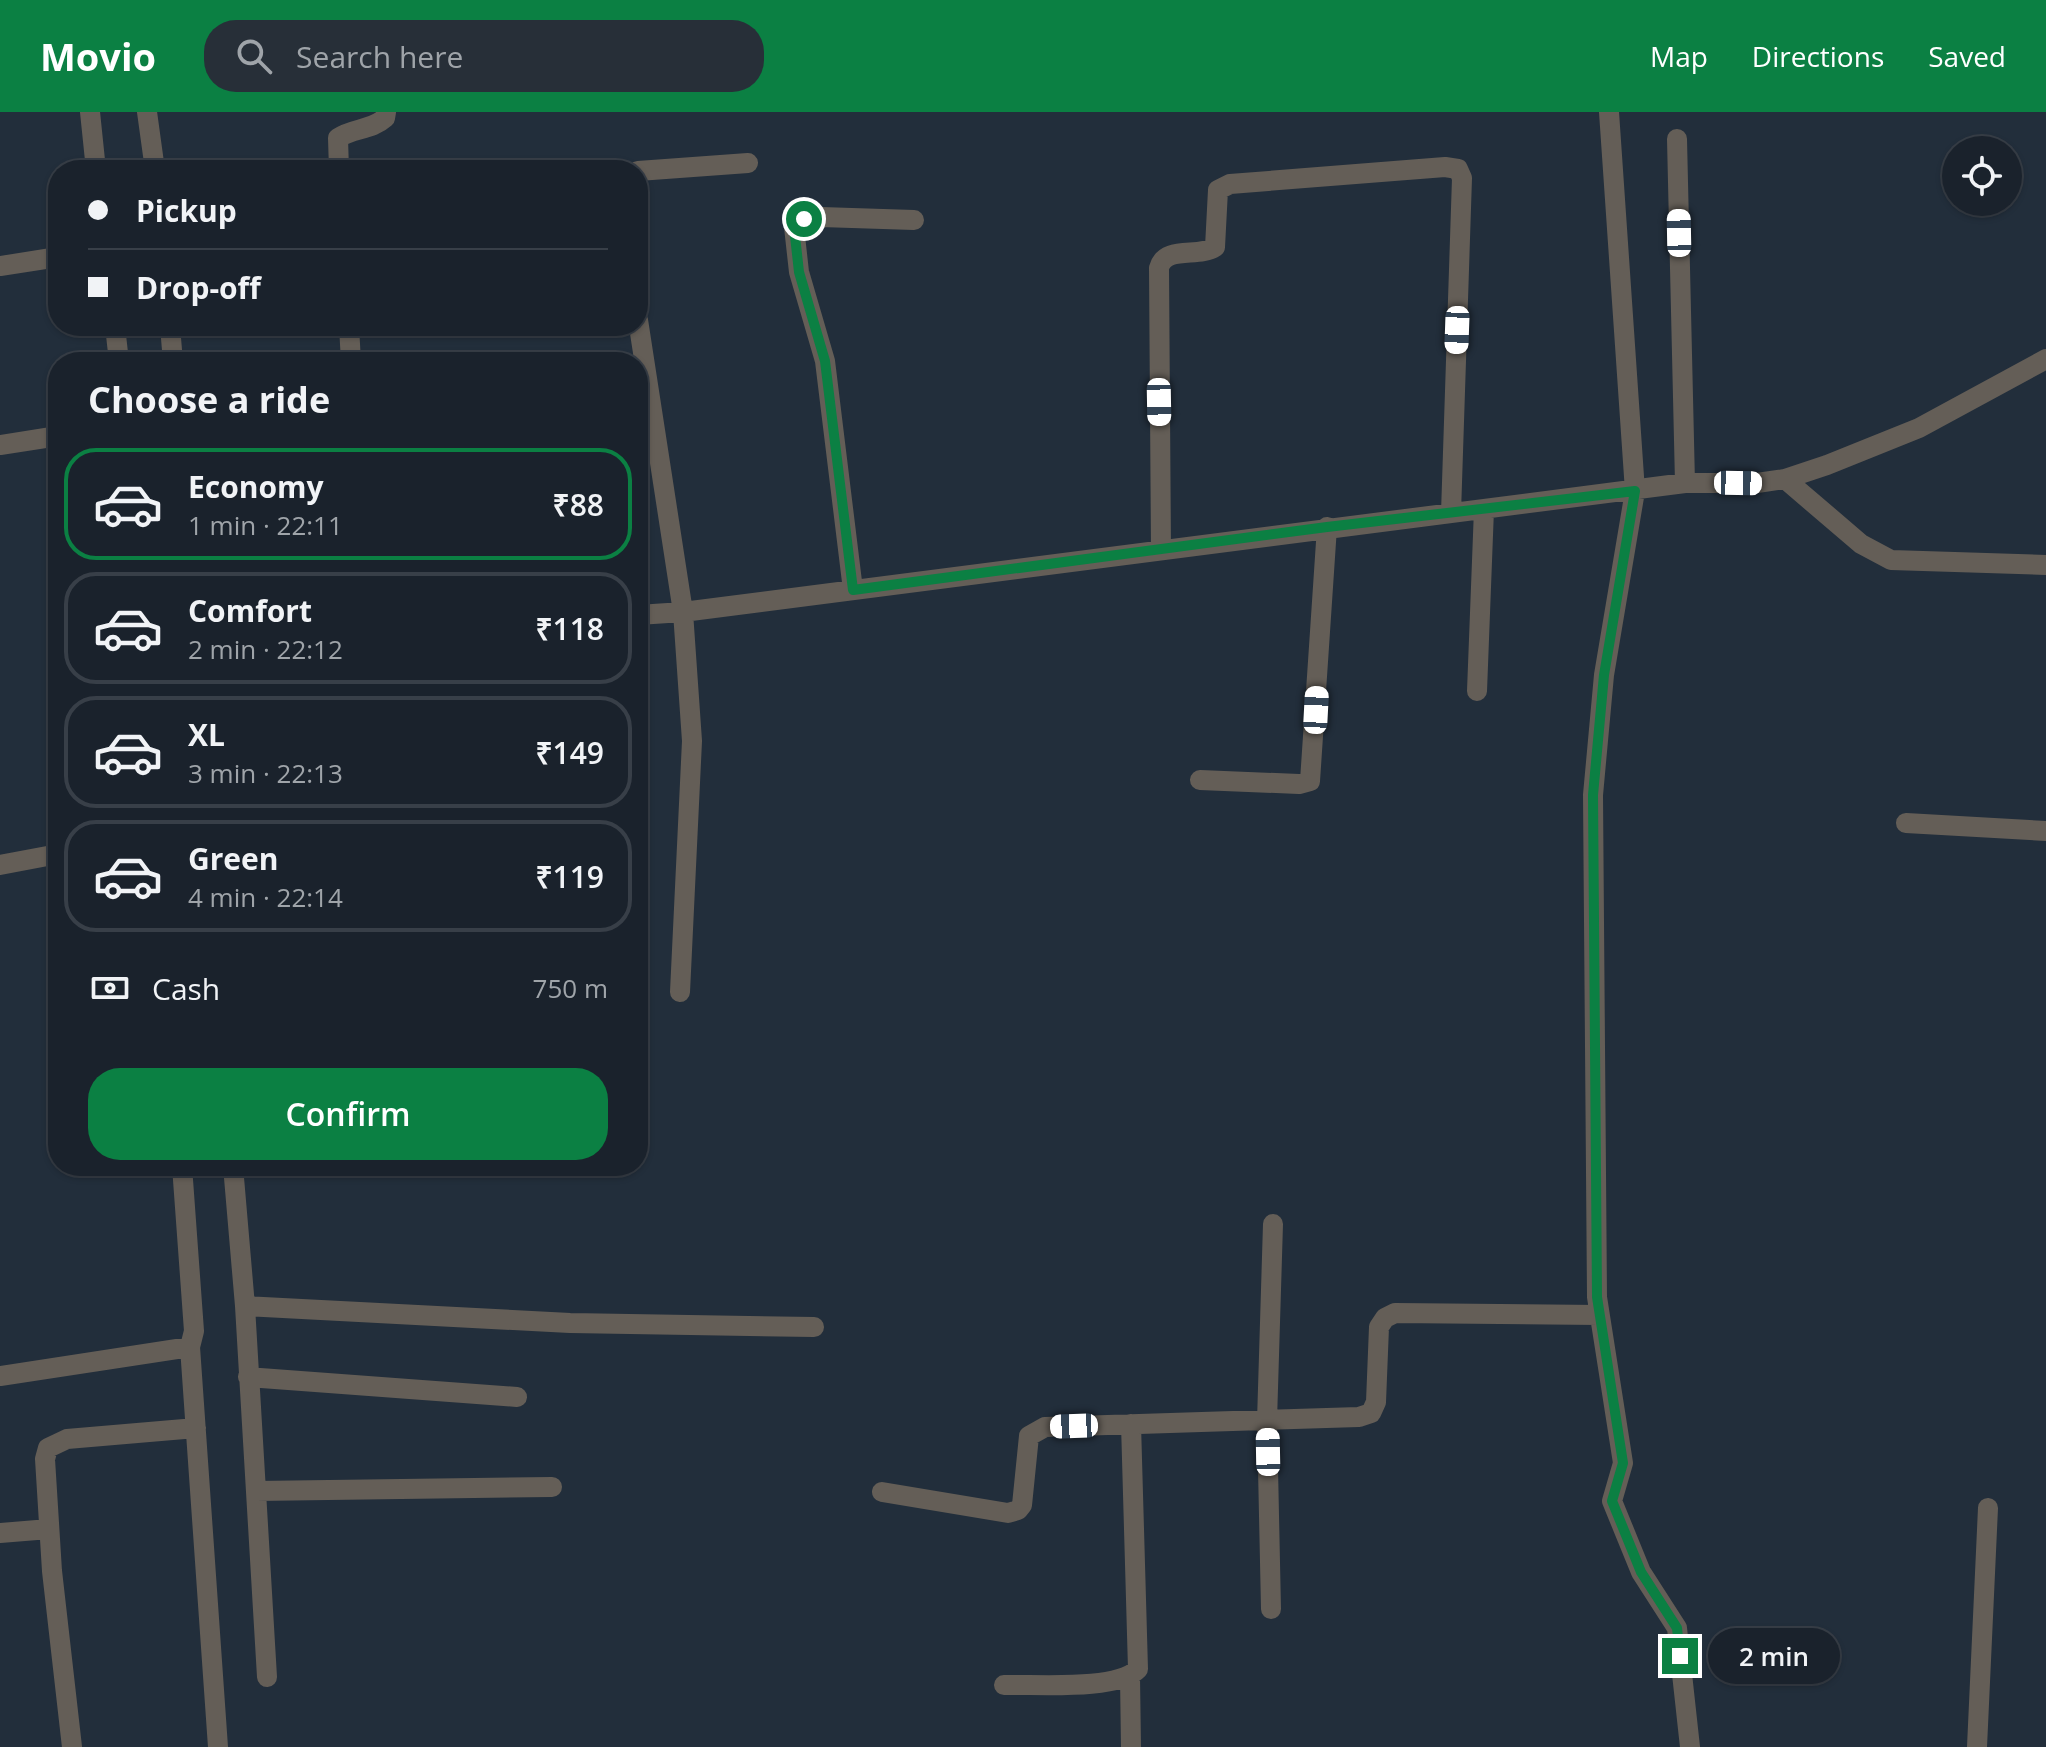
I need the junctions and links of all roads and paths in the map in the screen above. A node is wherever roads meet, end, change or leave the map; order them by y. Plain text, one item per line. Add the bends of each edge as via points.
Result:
1 (90, 112) edge
2 (147, 112) edge
3 (386, 112) edge
4 (1609, 112) edge
5 (1677, 139) dead end
6 (95, 160) edge
7 (154, 160) edge
8 (339, 160) edge
9 (748, 163) dead end
10 (648, 170) edge
11 (914, 220) dead end
12 (48, 259) edge
13 (0, 266) edge
14 (2046, 359) edge
15 (648, 385) edge
16 (48, 438) edge
17 (0, 445) edge
18 (1785, 479) junction
19 (1685, 483) junction
20 (1635, 491) junction
21 (1484, 509) junction
22 (1451, 513) junction
23 (1327, 527) junction
24 (1161, 551) junction
25 (2046, 565) edge
26 (853, 590) junction
27 (683, 612) junction
28 (648, 614) edge
29 (1477, 691) dead end
30 (1200, 780) dead end
31 (1906, 823) dead end
32 (2046, 831) edge
33 (48, 856) edge
34 (0, 865) edge
35 (680, 992) dead end
36 (183, 1176) edge
37 (234, 1176) edge
38 (1273, 1224) dead end
39 (245, 1306) junction
40 (1599, 1315) junction
41 (814, 1327) dead end
42 (190, 1347) junction
43 (0, 1376) edge
44 (248, 1377) junction
45 (517, 1397) dead end
46 (1267, 1421) junction
47 (1131, 1424) junction
48 (196, 1428) junction
49 (552, 1487) dead end
50 (256, 1491) junction
51 (882, 1492) dead end
52 (1988, 1508) dead end
53 (49, 1529) junction
54 (0, 1533) edge
55 (1271, 1609) dead end
56 (267, 1677) dead end
57 (1130, 1677) junction
58 (1004, 1685) dead end
59 (72, 1747) edge
60 (218, 1747) edge
61 (1131, 1747) edge
62 (1690, 1747) edge
63 (1977, 1747) edge

1 - 6 street
2 - 7 street
3 - 8 street via 377,125 338,138
4 - 20 street
5 - 19 street
9 - 10 street
11 - 26 street via 821,217 804,219 794,227 799,272 825,361
12 - 13 street
14 - 18 street via 1919,428
15 - 27 street
16 - 17 street
18 - 19 street
18 - 25 street via 1861,544 1891,560
19 - 20 street
20 - 21 street
20 - 40 street via 1604,675 1593,795
21 - 22 street
21 - 29 street
22 - 23 street
22 - 24 street via 1462,178 1458,169 1230,184 1218,190 1215,247 1167,256 1159,268
23 - 24 street
23 - 30 street via 1310,781
24 - 26 street
26 - 27 street
27 - 28 street
27 - 35 street via 692,741
31 - 32 street
33 - 34 street
36 - 42 street via 194,1331
37 - 39 street
38 - 46 street
39 - 41 street via 570,1323
39 - 44 street
40 - 46 street via 1395,1313 1379,1327 1371,1413
40 - 62 street via 1623,1463 1612,1501 1641,1572 1677,1628
42 - 43 street
42 - 48 street
44 - 45 street
44 - 50 street
46 - 47 street
46 - 55 street
47 - 51 street via 1034,1430 1022,1505 1008,1513
47 - 57 street via 1138,1669
48 - 53 street via 67,1439 48,1448
48 - 60 street
49 - 50 street
50 - 56 street
52 - 63 street
53 - 54 street
53 - 59 street
57 - 58 street
57 - 61 street

